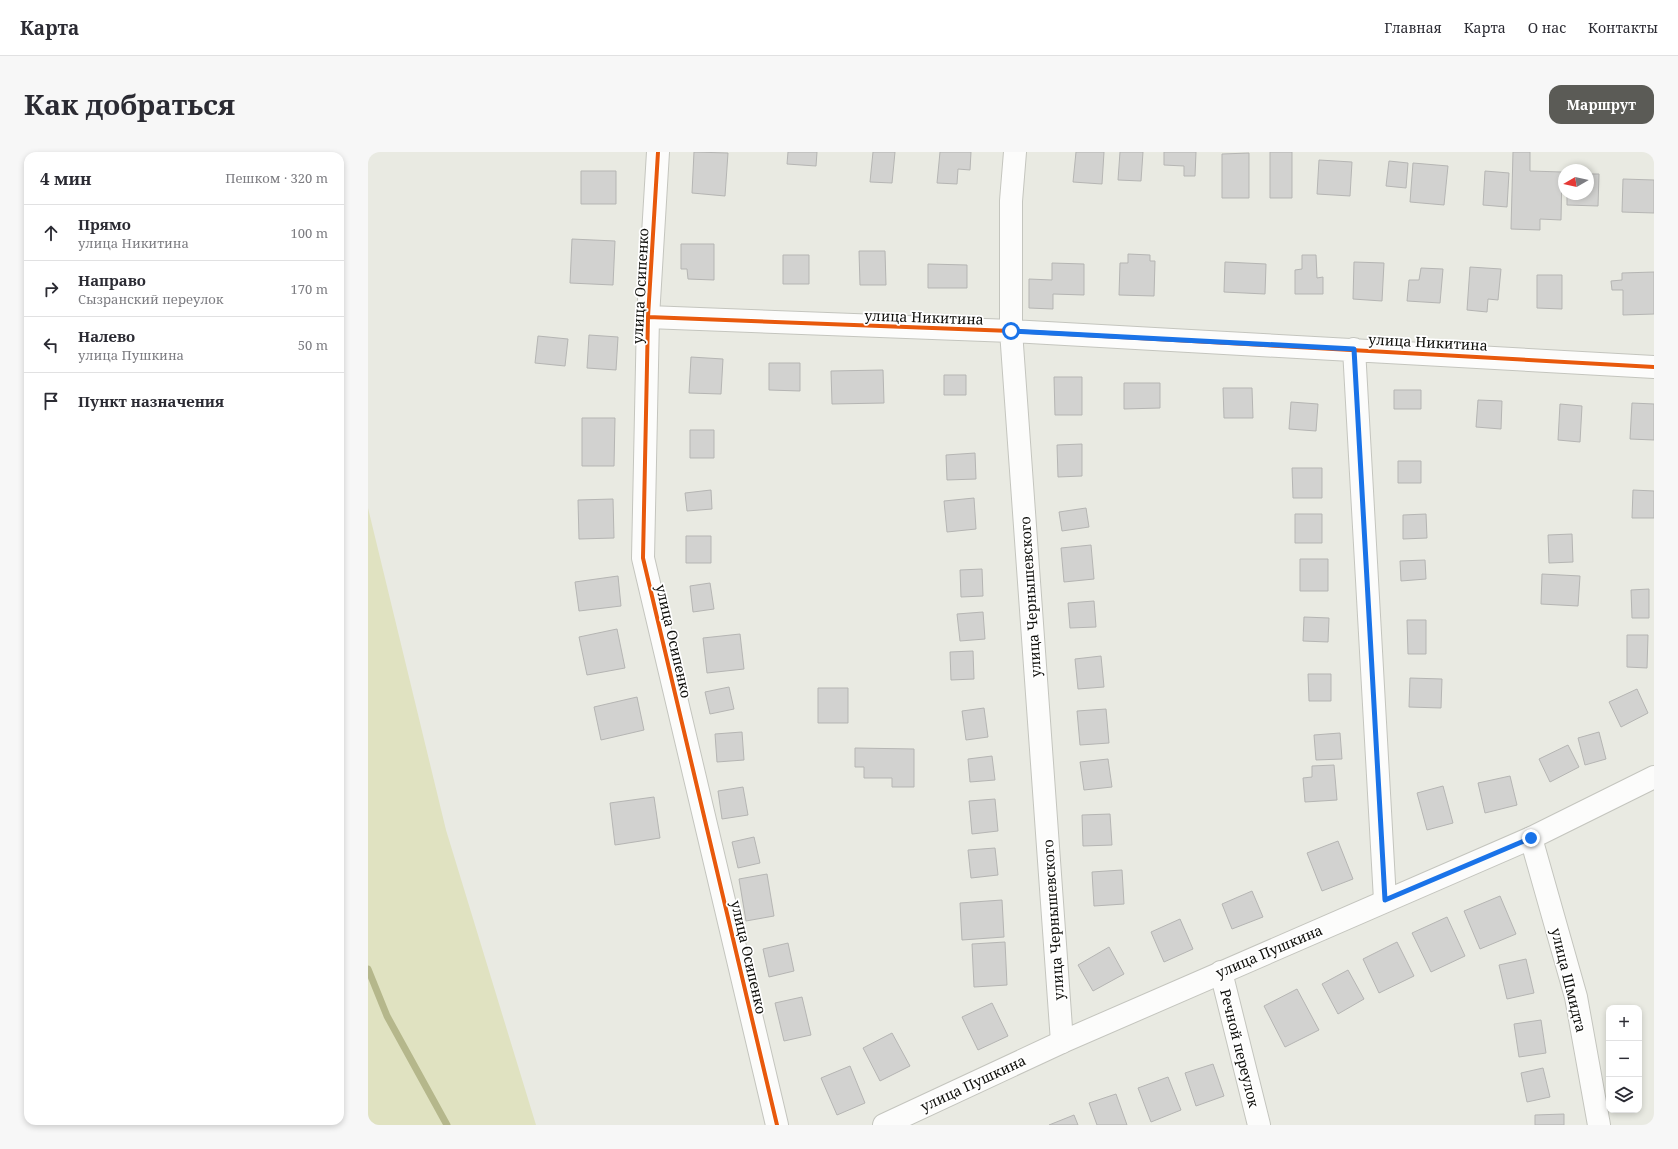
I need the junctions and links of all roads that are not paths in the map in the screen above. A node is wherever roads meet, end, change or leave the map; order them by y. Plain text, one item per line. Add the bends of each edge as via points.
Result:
1 (658, 152) edge
2 (1015, 152) edge
3 (648, 317) junction
4 (1011, 331) junction
5 (1354, 349) junction
6 (1654, 366) edge
7 (1654, 777) edge
8 (1531, 838) junction
9 (1385, 900) junction
10 (1221, 972) junction
11 (1062, 1042) junction
12 (777, 1125) edge
13 (884, 1125) edge
14 (1258, 1125) edge
15 (1599, 1125) edge

1 - 3 street, улица Осипенко
2 - 4 street, улица Чернышевского via 1011,201
3 - 4 street, улица Никитина
3 - 12 street, улица Осипенко via 643,558
4 - 5 street, улица Никитина
4 - 11 street, улица Чернышевского
5 - 6 street, улица Никитина
5 - 9 street
7 - 8 street, улица Пушкина
8 - 9 street, улица Пушкина
8 - 15 street, улица Шмидта via 1576,997
9 - 10 street, улица Пушкина
10 - 11 street, улица Пушкина
10 - 14 street, Речной переулок
11 - 13 street, улица Пушкина

